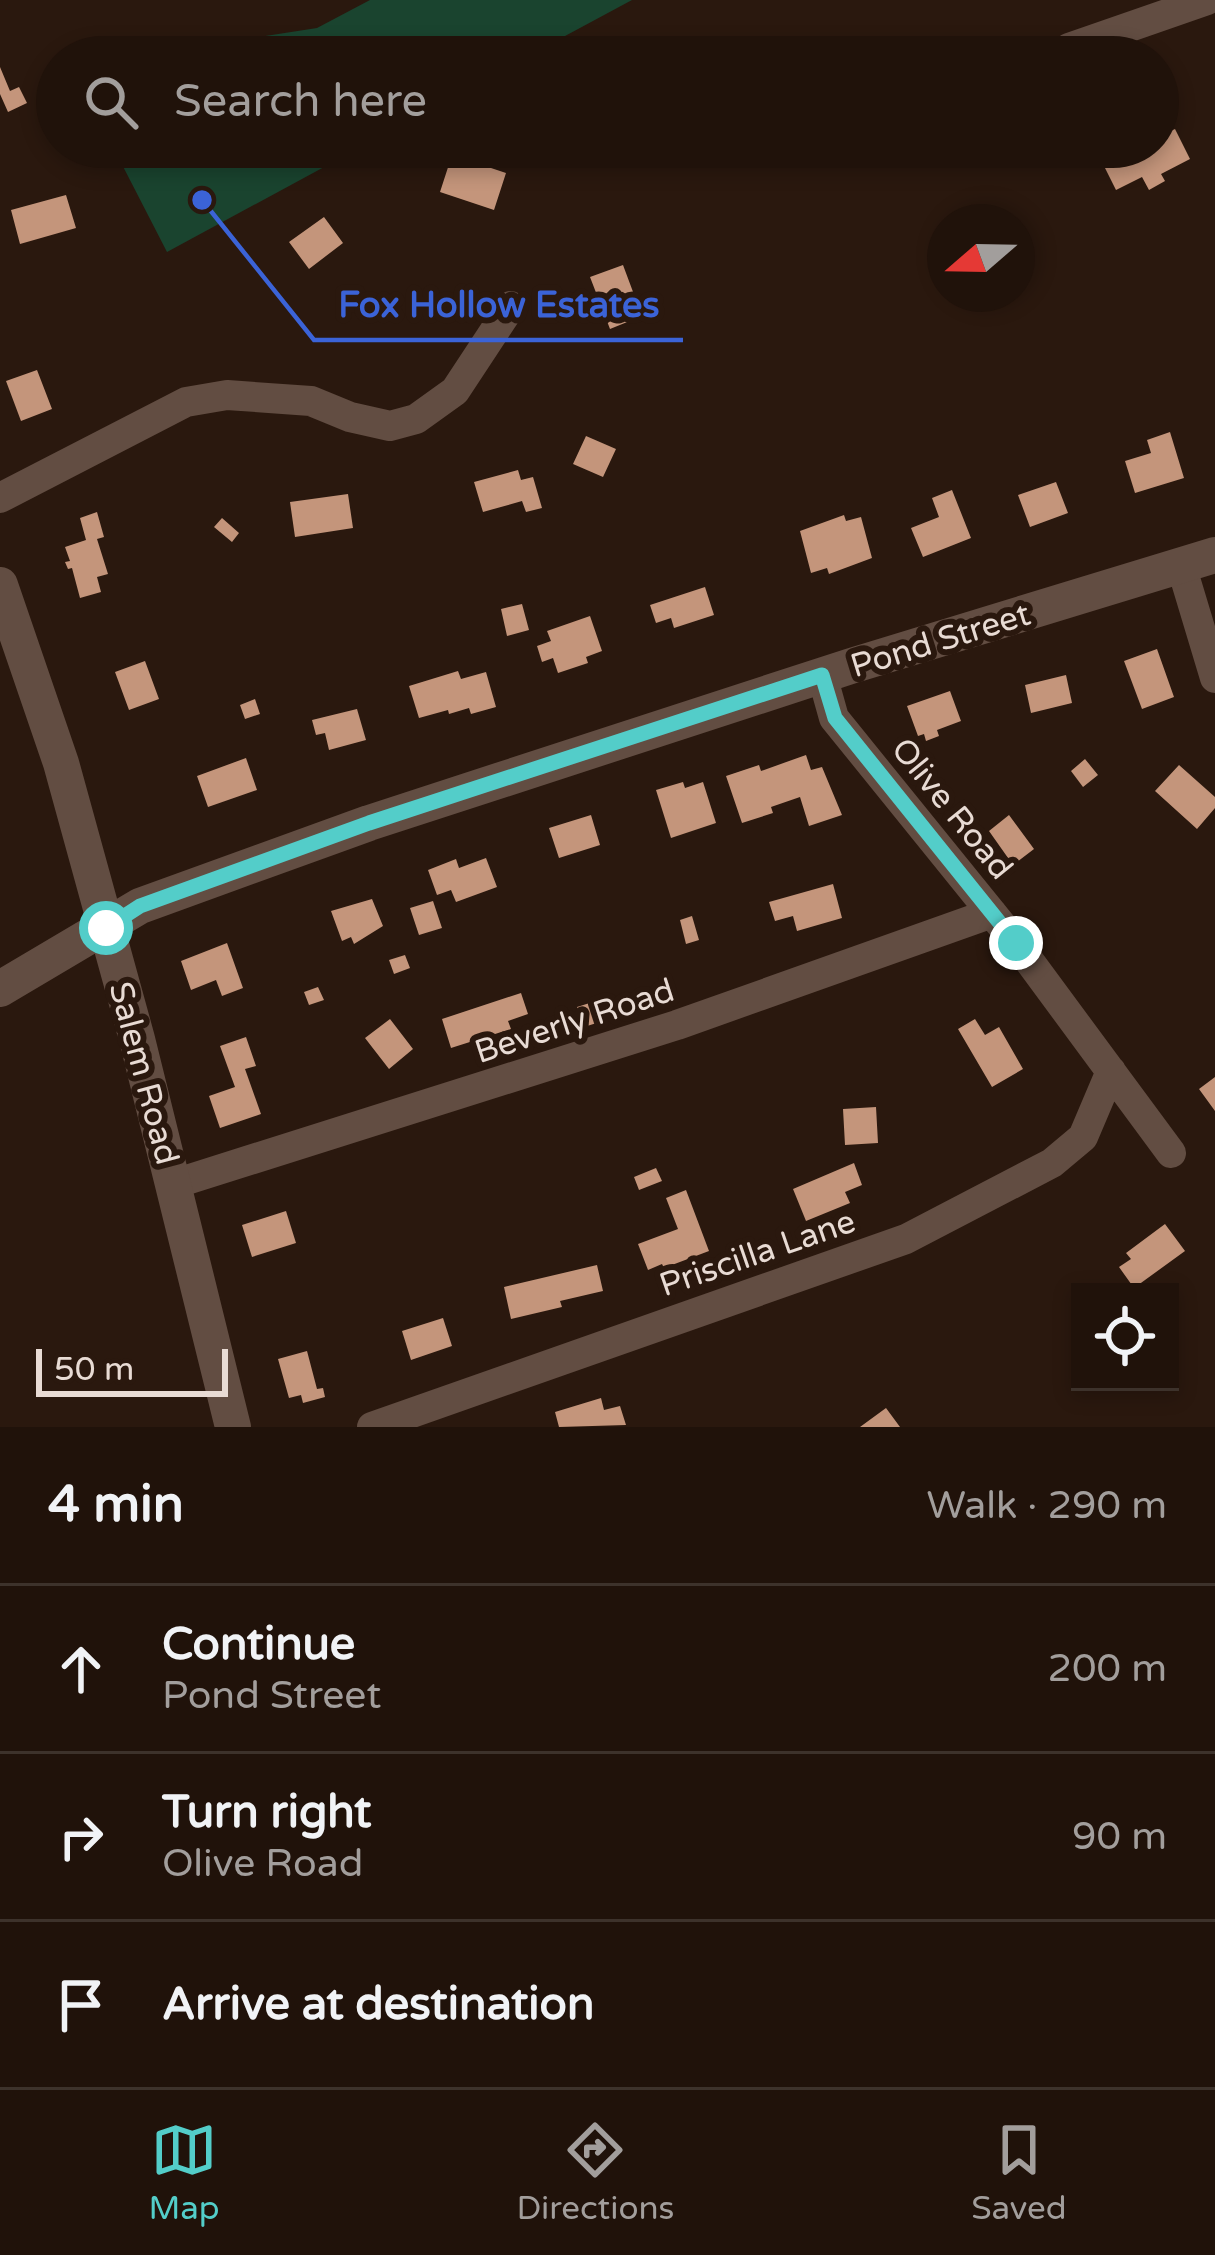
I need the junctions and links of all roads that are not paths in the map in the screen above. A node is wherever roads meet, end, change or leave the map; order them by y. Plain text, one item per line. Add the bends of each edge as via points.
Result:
1 (1208, 0) edge
2 (1106, 36) edge
3 (511, 305) dead end
4 (0, 498) edge
5 (1198, 560) edge
6 (0, 585) edge
7 (12, 654) edge
8 (822, 675) junction
9 (1215, 678) edge
10 (992, 913) junction
11 (106, 928) junction
12 (0, 989) edge
13 (1111, 1071) junction
14 (1171, 1153) dead end
15 (174, 1184) junction
16 (233, 1427) edge
17 (372, 1427) edge

1 - 2 street
3 - 4 street via 455,391 416,419 390,426 311,401 251,396 185,402
5 - 8 street, Pond Street
5 - 9 street
6 - 7 street, Salem Road
7 - 11 street, Salem Road via 61,763
8 - 10 street, Olive Road via 835,718
8 - 11 street, Pond Street via 369,823 140,906
10 - 13 street, Olive Road
10 - 15 street, Beverly Road via 677,1025
11 - 12 street, Pond Street
11 - 15 street, Salem Road
13 - 14 street, Olive Road
13 - 17 street, Priscilla Lane via 1083,1136 1052,1163 906,1239
15 - 16 street, Salem Road

